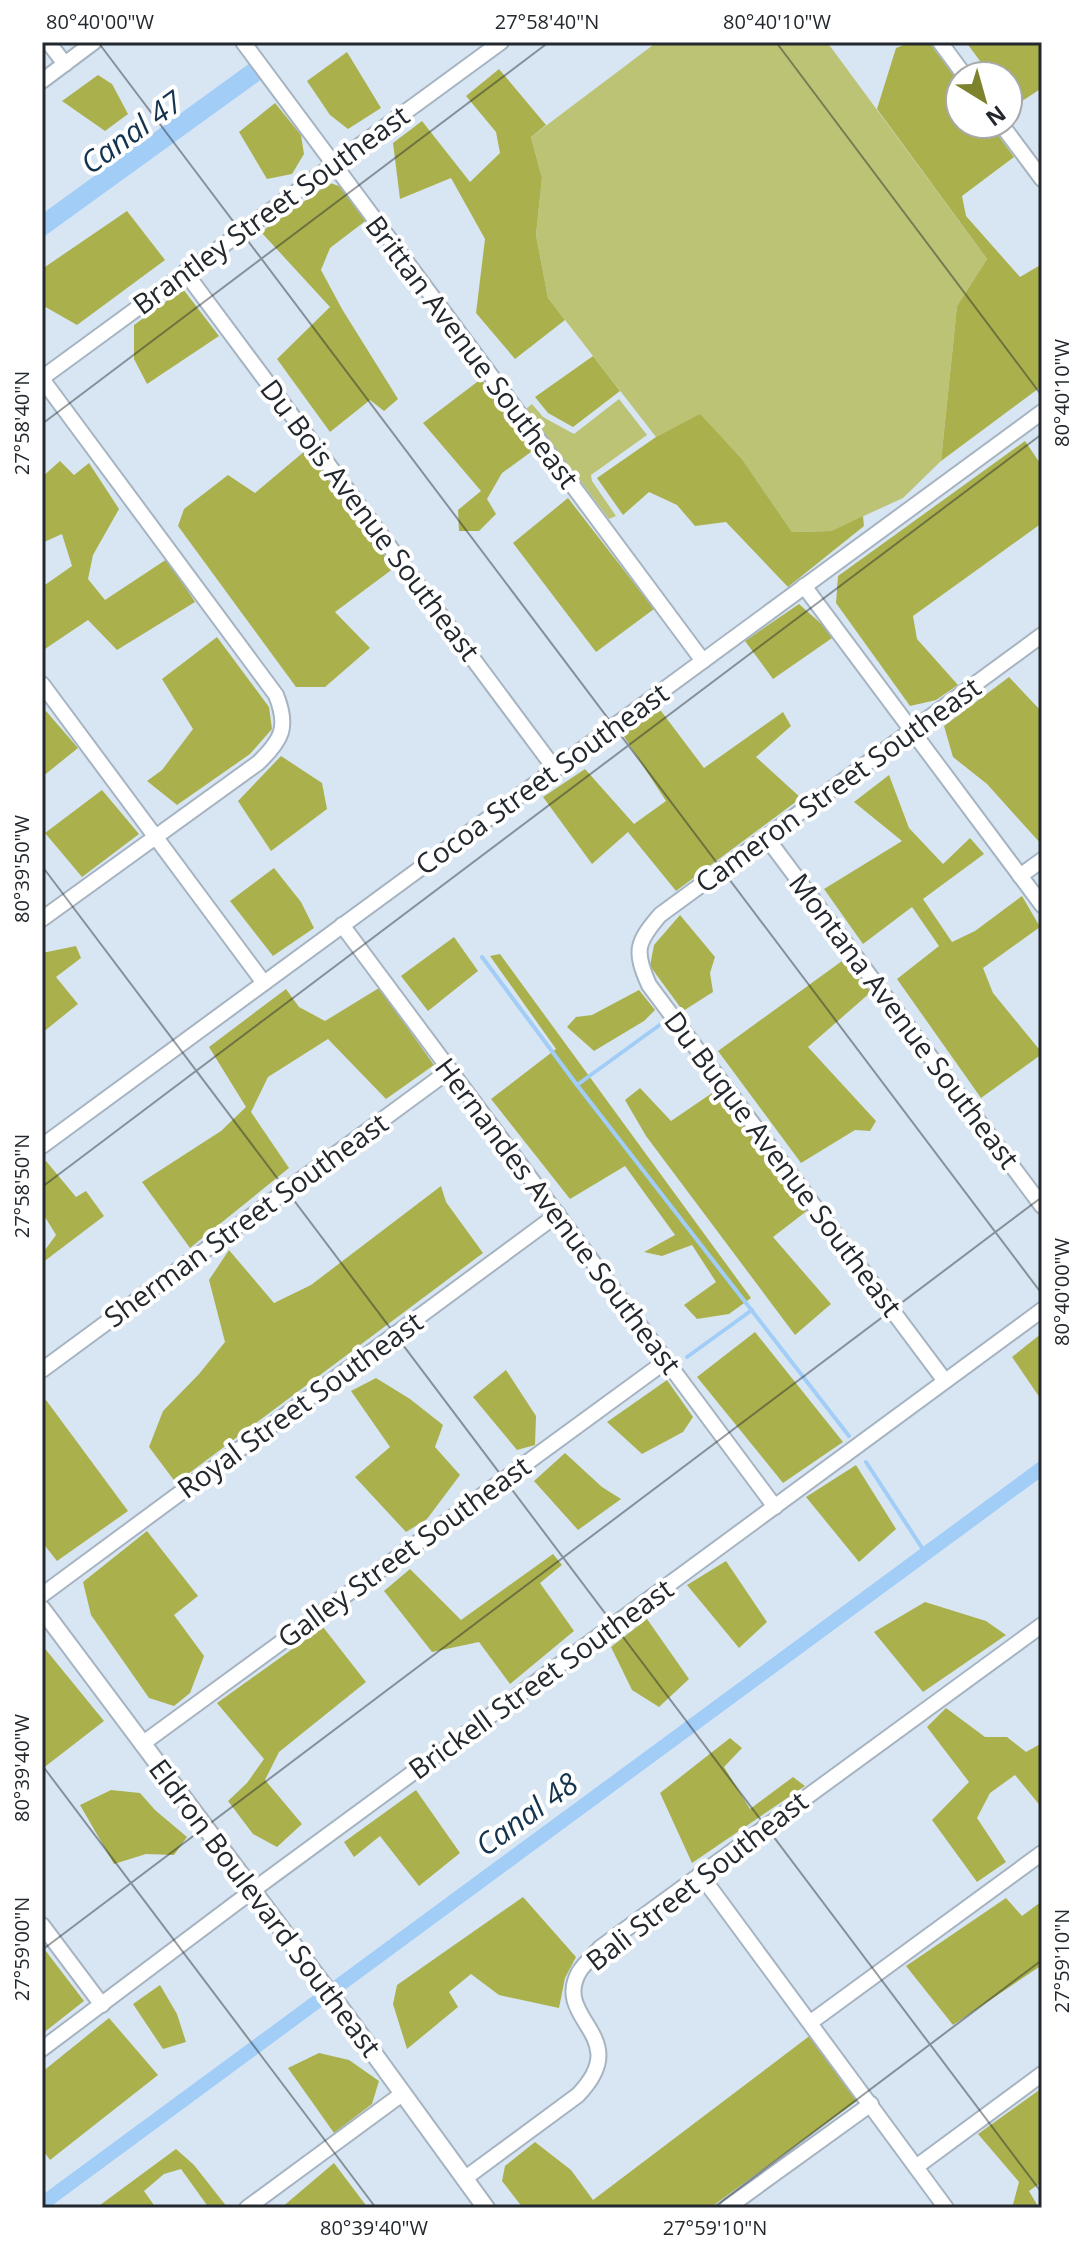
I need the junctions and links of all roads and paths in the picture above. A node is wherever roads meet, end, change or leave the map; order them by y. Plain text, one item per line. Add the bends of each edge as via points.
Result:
1 (48, 42) edge
2 (94, 42) edge
3 (243, 42) edge
4 (501, 42) edge
5 (940, 42) edge
6 (953, 60) edge
7 (65, 64) junction
8 (42, 81) edge
9 (1013, 140) edge
10 (335, 163) junction
11 (1042, 179) edge
12 (185, 272) junction
13 (42, 379) edge
14 (1042, 412) edge
15 (804, 586) junction
16 (1042, 635) edge
17 (703, 661) junction
18 (42, 684) edge
19 (911, 732) junction
20 (555, 769) junction
21 (156, 837) junction
22 (766, 837) junction
23 (1042, 860) edge
24 (1020, 876) junction
25 (1042, 905) edge
26 (42, 919) edge
27 (342, 925) junction
28 (641, 941) joint
29 (264, 983) junction
30 (450, 1070) junction
31 (42, 1146) edge
32 (1042, 1206) edge
33 (558, 1214) junction
34 (1042, 1310) edge
35 (666, 1361) junction
36 (42, 1370) edge
37 (945, 1381) junction
38 (775, 1507) junction
39 (42, 1595) edge
40 (42, 1609) edge
41 (1042, 1625) edge
42 (142, 1744) junction
43 (1042, 1853) edge
44 (700, 1874) junction
45 (252, 1891) junction
46 (42, 1925) edge
47 (102, 2005) junction
48 (811, 2022) junction
49 (42, 2049) edge
50 (1042, 2074) edge
51 (402, 2094) junction
52 (871, 2104) junction
53 (916, 2167) junction
54 (464, 2179) junction
55 (249, 2208) edge
56 (486, 2208) edge
57 (727, 2208) edge
58 (946, 2208) edge

1 - 7 street
2 - 7 street
3 - 10 street, Brittan Avenue Southeast
4 - 10 street, Brantley Street Southeast
5 - 6 street
7 - 8 street
9 - 11 street
10 - 12 street, Brantley Street Southeast
10 - 17 street, Brittan Avenue Southeast
12 - 13 street, Brantley Street Southeast
12 - 20 street, Du Bois Avenue Southeast
13 - 21 street via 276,695 284,723 275,746 258,763
14 - 15 street, Cocoa Street Southeast
15 - 17 street, Cocoa Street Southeast
15 - 19 street
16 - 19 street, Cameron Street Southeast
17 - 20 street, Cocoa Street Southeast
18 - 21 street
19 - 22 street, Cameron Street Southeast
19 - 24 street
20 - 27 street, Cocoa Street Southeast
21 - 26 street
21 - 29 street
22 - 28 street, Cameron Street Southeast via 660,915
22 - 32 street, Montana Avenue Southeast
23 - 24 street
24 - 25 street
27 - 29 street, Cocoa Street Southeast
27 - 30 street, Hernandes Avenue Southeast
28 - 37 street, Du Buque Avenue Southeast via 638,961 649,985
29 - 31 street, Cocoa Street Southeast
30 - 33 street, Hernandes Avenue Southeast
30 - 36 street, Sherman Street Southeast
33 - 35 street, Hernandes Avenue Southeast
33 - 39 street, Royal Street Southeast
34 - 37 street, Brickell Street Southeast
35 - 38 street, Hernandes Avenue Southeast
35 - 42 street, Galley Street Southeast
37 - 38 street, Brickell Street Southeast
38 - 45 street, Brickell Street Southeast
40 - 42 street, Eldron Boulevard Southeast
41 - 44 street, Bali Street Southeast
42 - 45 street, Eldron Boulevard Southeast
43 - 48 street
44 - 48 street
44 - 54 street, Bali Street Southeast via 600,1948 579,1972 573,1993 601,2060 593,2080
45 - 47 street, Brickell Street Southeast
45 - 51 street, Eldron Boulevard Southeast
46 - 47 street
47 - 49 street, Brickell Street Southeast
48 - 52 street
50 - 53 street
51 - 54 street, Eldron Boulevard Southeast
51 - 55 street
52 - 53 street
52 - 57 street
53 - 58 street
54 - 56 street, Eldron Boulevard Southeast

